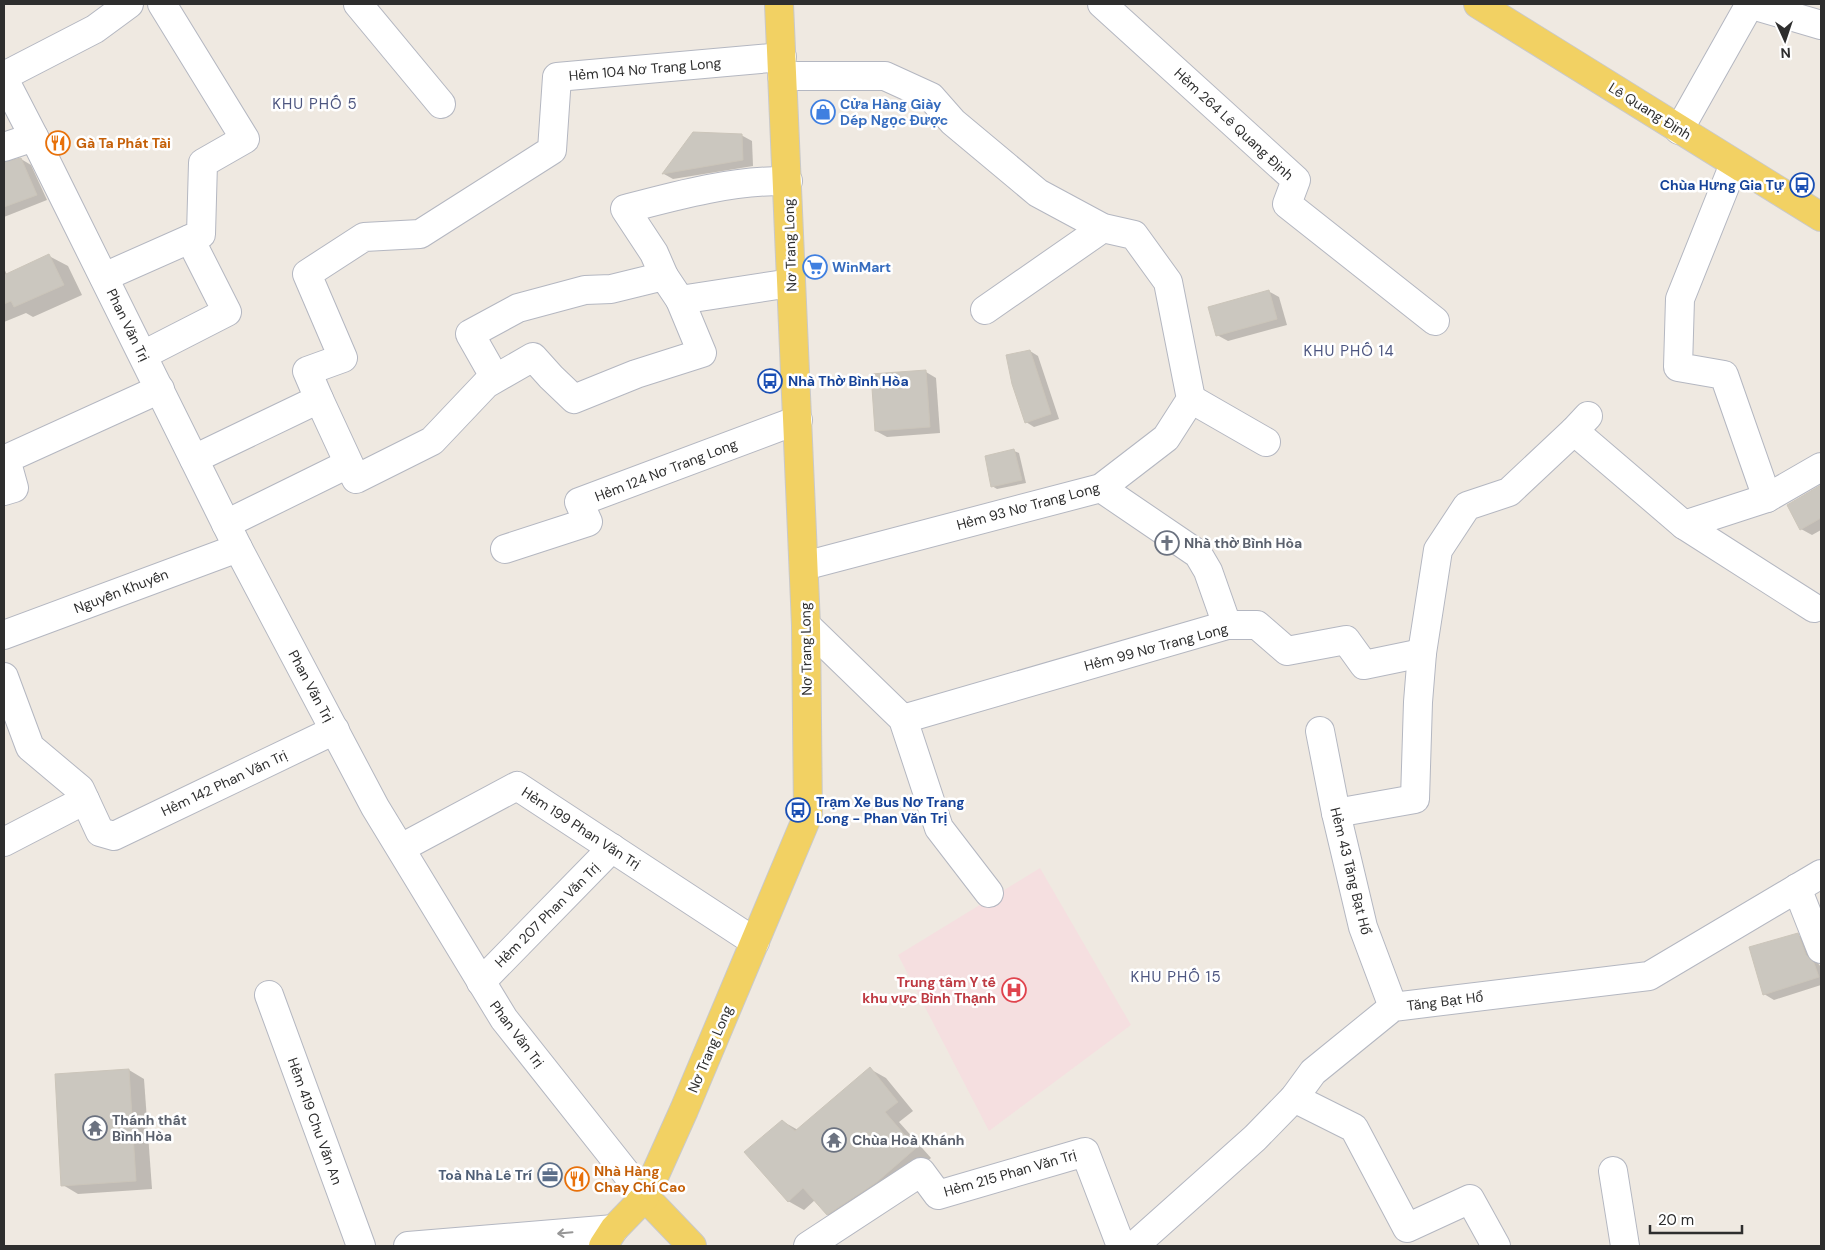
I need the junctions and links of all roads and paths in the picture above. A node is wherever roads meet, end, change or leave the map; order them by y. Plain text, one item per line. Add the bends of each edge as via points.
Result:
1 (129, 4) edge
2 (162, 4) edge
3 (779, 4) edge
4 (1102, 4) edge
5 (1478, 4) edge
6 (1750, 4) edge
7 (360, 5) edge
8 (102, 12) edge
9 (1821, 25) edge
10 (782, 67) junction
11 (4, 78) edge
12 (441, 104) dead end
13 (1679, 130) junction
14 (34, 137) junction
15 (4, 147) edge
16 (1734, 164) junction
17 (788, 181) junction
18 (1821, 217) edge
19 (1102, 228) junction
20 (190, 239) junction
21 (664, 276) junction
22 (104, 277) junction
23 (791, 283) junction
24 (680, 300) junction
25 (985, 310) dead end
26 (1435, 321) dead end
27 (142, 355) junction
28 (496, 378) junction
29 (160, 389) junction
30 (320, 399) junction
31 (1191, 399) junction
32 (798, 420) junction
33 (1266, 442) dead end
34 (194, 459) junction
35 (348, 464) junction
36 (1821, 467) edge
37 (1101, 488) junction
38 (4, 491) edge
39 (1767, 498) junction
40 (1684, 525) junction
41 (232, 536) junction
42 (506, 548) dead end
43 (804, 566) junction
44 (1814, 608) dead end
45 (806, 625) junction
46 (1227, 625) junction
47 (4, 635) edge
48 (1422, 653) junction
49 (4, 677) edge
50 (903, 719) junction
51 (335, 730) junction
52 (1320, 731) dead end
53 (85, 800) junction
54 (1336, 813) junction
55 (4, 842) edge
56 (400, 848) junction
57 (612, 848) junction
58 (1821, 874) edge
59 (1797, 888) junction
60 (989, 893) dead end
61 (755, 942) junction
62 (1821, 949) edge
63 (481, 982) junction
64 (269, 995) dead end
65 (1393, 1007) junction
66 (1294, 1098) junction
67 (1613, 1171) dead end
68 (645, 1197) junction
69 (608, 1238) edge
70 (1136, 1245) edge
71 (361, 1246) edge
72 (408, 1246) edge
73 (692, 1246) edge
74 (808, 1246) edge
75 (1496, 1246) edge
76 (1626, 1246) edge

1 - 8 street
2 - 20 street via 245,139 203,163 201,234
3 - 10 main road, Nơ Trang Long
4 - 26 street, Hẻm 264 Lê Quang Định via 1296,180 1286,204
5 - 13 main road, Lê Quang Định
6 - 9 street
6 - 13 street
7 - 12 street
8 - 11 street via 95,29
10 - 17 main road, Nơ Trang Long
10 - 19 street, Hẻm 104 Nơ Trang Long via 885,76 931,97 953,122 1038,193
10 - 30 street, Hẻm 104 Nơ Trang Long via 557,77 552,150 420,234 364,237 307,274 343,358 307,372
11 - 14 street, Phan Văn Trị
13 - 16 main road, Lê Quang Định
14 - 15 street
14 - 22 street, Phan Văn Trị
16 - 18 main road, Lê Quang Định
16 - 39 street via 1680,298 1678,367 1724,375
17 - 21 street via 768,180 715,188 625,209 654,253
17 - 23 main road, Nơ Trang Long
19 - 25 street
19 - 31 street, Hẻm 104 Nơ Trang Long via 1134,235 1168,282
20 - 22 street
20 - 27 street via 227,312
21 - 24 street
21 - 28 street via 611,289 584,290 518,308 470,334
22 - 27 street, Phan Văn Trị
23 - 24 street
23 - 32 main road, Nơ Trang Long
24 - 28 street via 702,353 636,374 574,399 533,357
27 - 29 street, Phan Văn Trị
28 - 35 street via 486,384 432,441 356,479
29 - 34 street, Phan Văn Trị
29 - 38 street via 6,459 14,488
30 - 34 street
30 - 35 street
31 - 33 street
31 - 37 street, Hẻm 93 Nơ Trang Long via 1166,438
32 - 42 street, Hẻm 124 Nơ Trang Long via 579,502 588,522
32 - 43 main road, Nơ Trang Long
34 - 41 street, Phan Văn Trị
35 - 41 street, Nguyễn Khuyến
36 - 39 street
37 - 43 street, Hẻm 93 Nơ Trang Long
37 - 46 street via 1198,554 1208,571
39 - 40 street
40 - 44 street
40 - 48 street via 1581,424 1509,492 1467,506 1438,550
41 - 47 street, Nguyễn Khuyến
41 - 51 street, Phan Văn Trị
43 - 45 main road, Nơ Trang Long
45 - 50 street
45 - 61 main road, Nơ Trang Long via 808,815
46 - 48 street, Hẻm 99 Nơ Trang Long via 1257,625 1287,651 1346,640 1364,665
46 - 50 street, Hẻm 99 Nơ Trang Long
48 - 54 street via 1415,799
49 - 53 street via 30,747 80,789
50 - 60 street via 939,828
51 - 53 street, Hẻm 142 Phan Văn Trị via 114,836 100,832
51 - 56 street, Phan Văn Trị
52 - 54 street, Hẻm 43 Tăng Bạt Hổ
53 - 55 street
54 - 65 street, Hẻm 43 Tăng Bạt Hổ via 1363,927
56 - 57 street, Hẻm 199 Phan Văn Trị via 517,786
56 - 63 street, Phan Văn Trị
57 - 61 street, Hẻm 199 Phan Văn Trị
57 - 63 street, Hẻm 207 Phan Văn Trị
58 - 59 street, Tăng Bạt Hổ
59 - 62 street
59 - 65 street, Tăng Bạt Hổ via 1649,976
61 - 68 main road, Nơ Trang Long
63 - 68 street, Phan Văn Trị via 504,1019
64 - 71 street, Hẻm 419 Chu Văn An
65 - 66 street, Tăng Bạt Hổ via 1313,1072
66 - 70 street, Tăng Bạt Hổ via 1255,1138
66 - 75 street via 1354,1128 1407,1228 1470,1199
67 - 76 street
68 - 69 main road, Nơ Trang Long
68 - 73 main road, Phan Văn Trị
69 -> 72 street
70 - 74 street, Hẻm 215 Phan Văn Trị via 1085,1152 938,1195 921,1172

